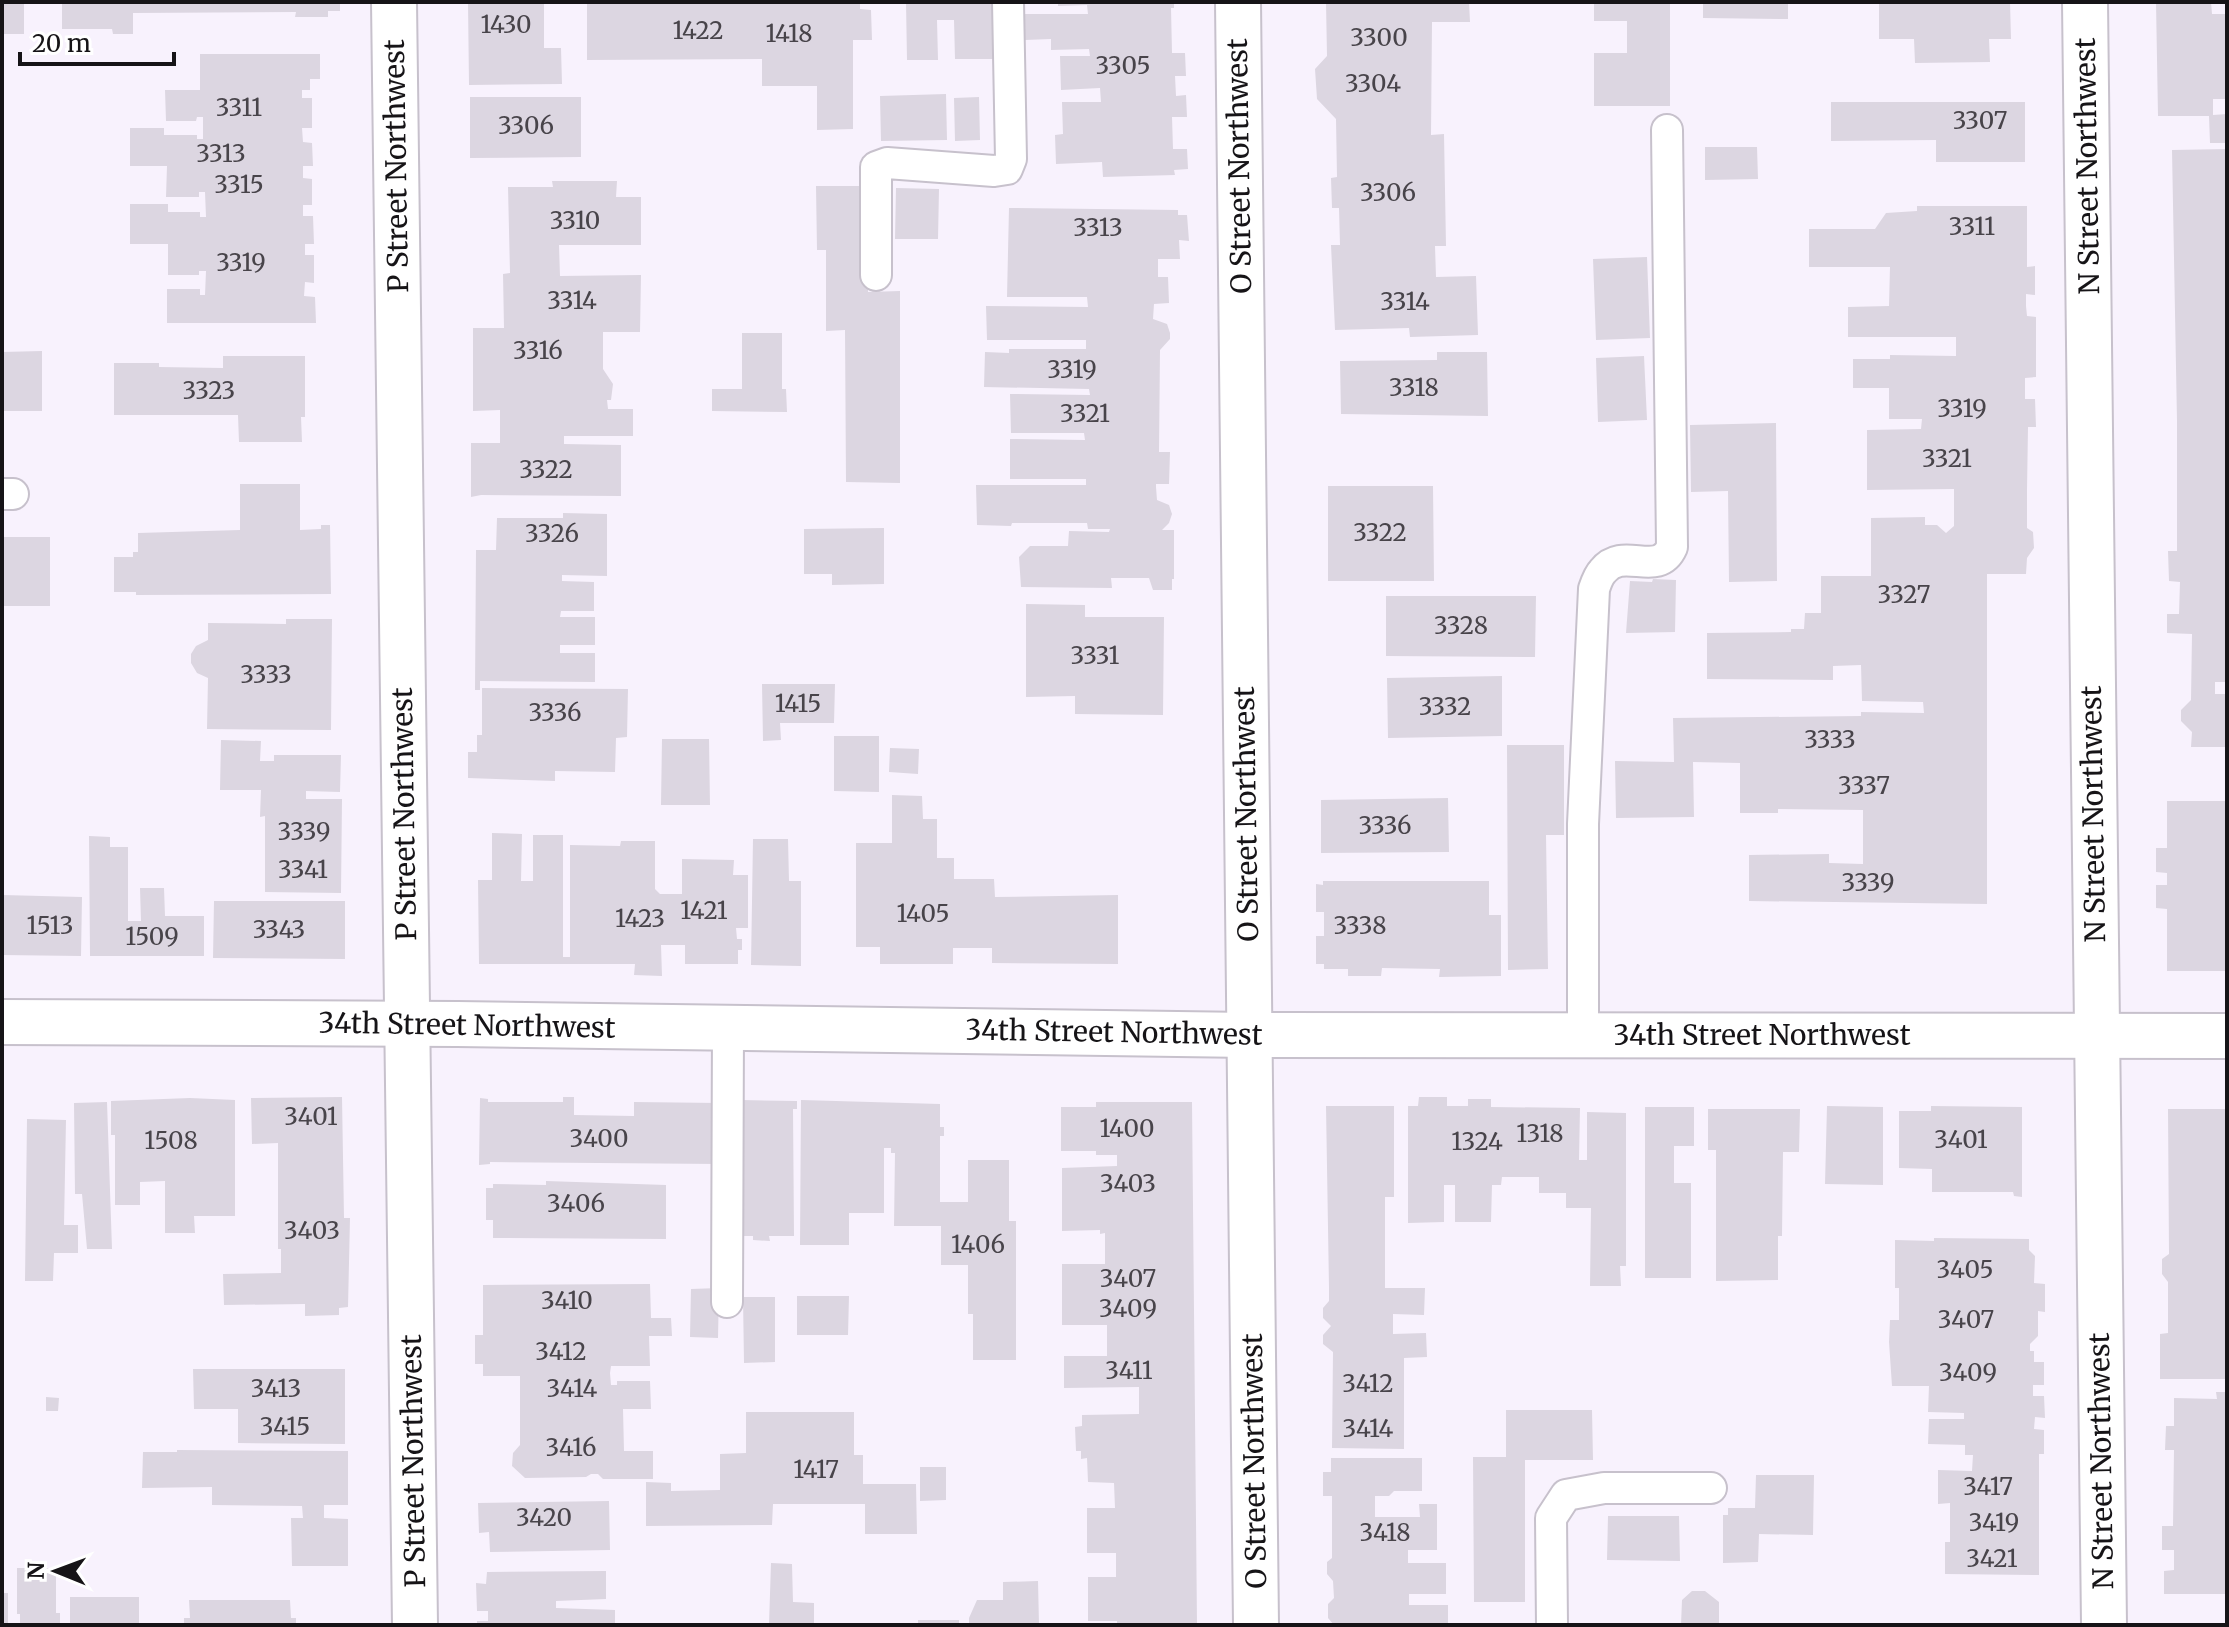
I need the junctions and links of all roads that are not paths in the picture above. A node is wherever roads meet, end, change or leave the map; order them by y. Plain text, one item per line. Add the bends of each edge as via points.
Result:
1 (394, 2) edge
2 (1008, 2) edge
3 (1238, 2) edge
4 (2085, 2) edge
5 (1667, 130) dead end
6 (876, 275) dead end
7 (2, 1022) edge
8 (408, 1024) junction
9 (728, 1027) junction
10 (1583, 1034) junction
11 (1249, 1035) junction
12 (2096, 1036) junction
13 (2227, 1036) edge
14 (727, 1302) dead end
15 (1711, 1488) dead end
16 (415, 1625) edge
17 (1256, 1625) edge
18 (1552, 1625) edge
19 (2104, 1625) edge

1 - 8 street, P Street Northwest
2 - 6 lane via 1007,169 887,163 876,167
3 - 11 street, O Street Northwest
4 - 12 street, N Street Northwest
5 - 10 lane via 1672,547 1661,562 1619,560 1603,569 1594,589 1583,824
7 - 8 street, 34th Street Northwest
8 - 9 street, 34th Street Northwest
8 - 16 street, P Street Northwest
9 - 11 street, 34th Street Northwest
9 - 14 lane
10 - 11 street, 34th Street Northwest
10 - 12 street, 34th Street Northwest
11 - 17 street, O Street Northwest
12 - 13 street, 34th Street Northwest
12 - 19 street, N Street Northwest
15 - 18 lane via 1604,1488 1566,1495 1551,1518

